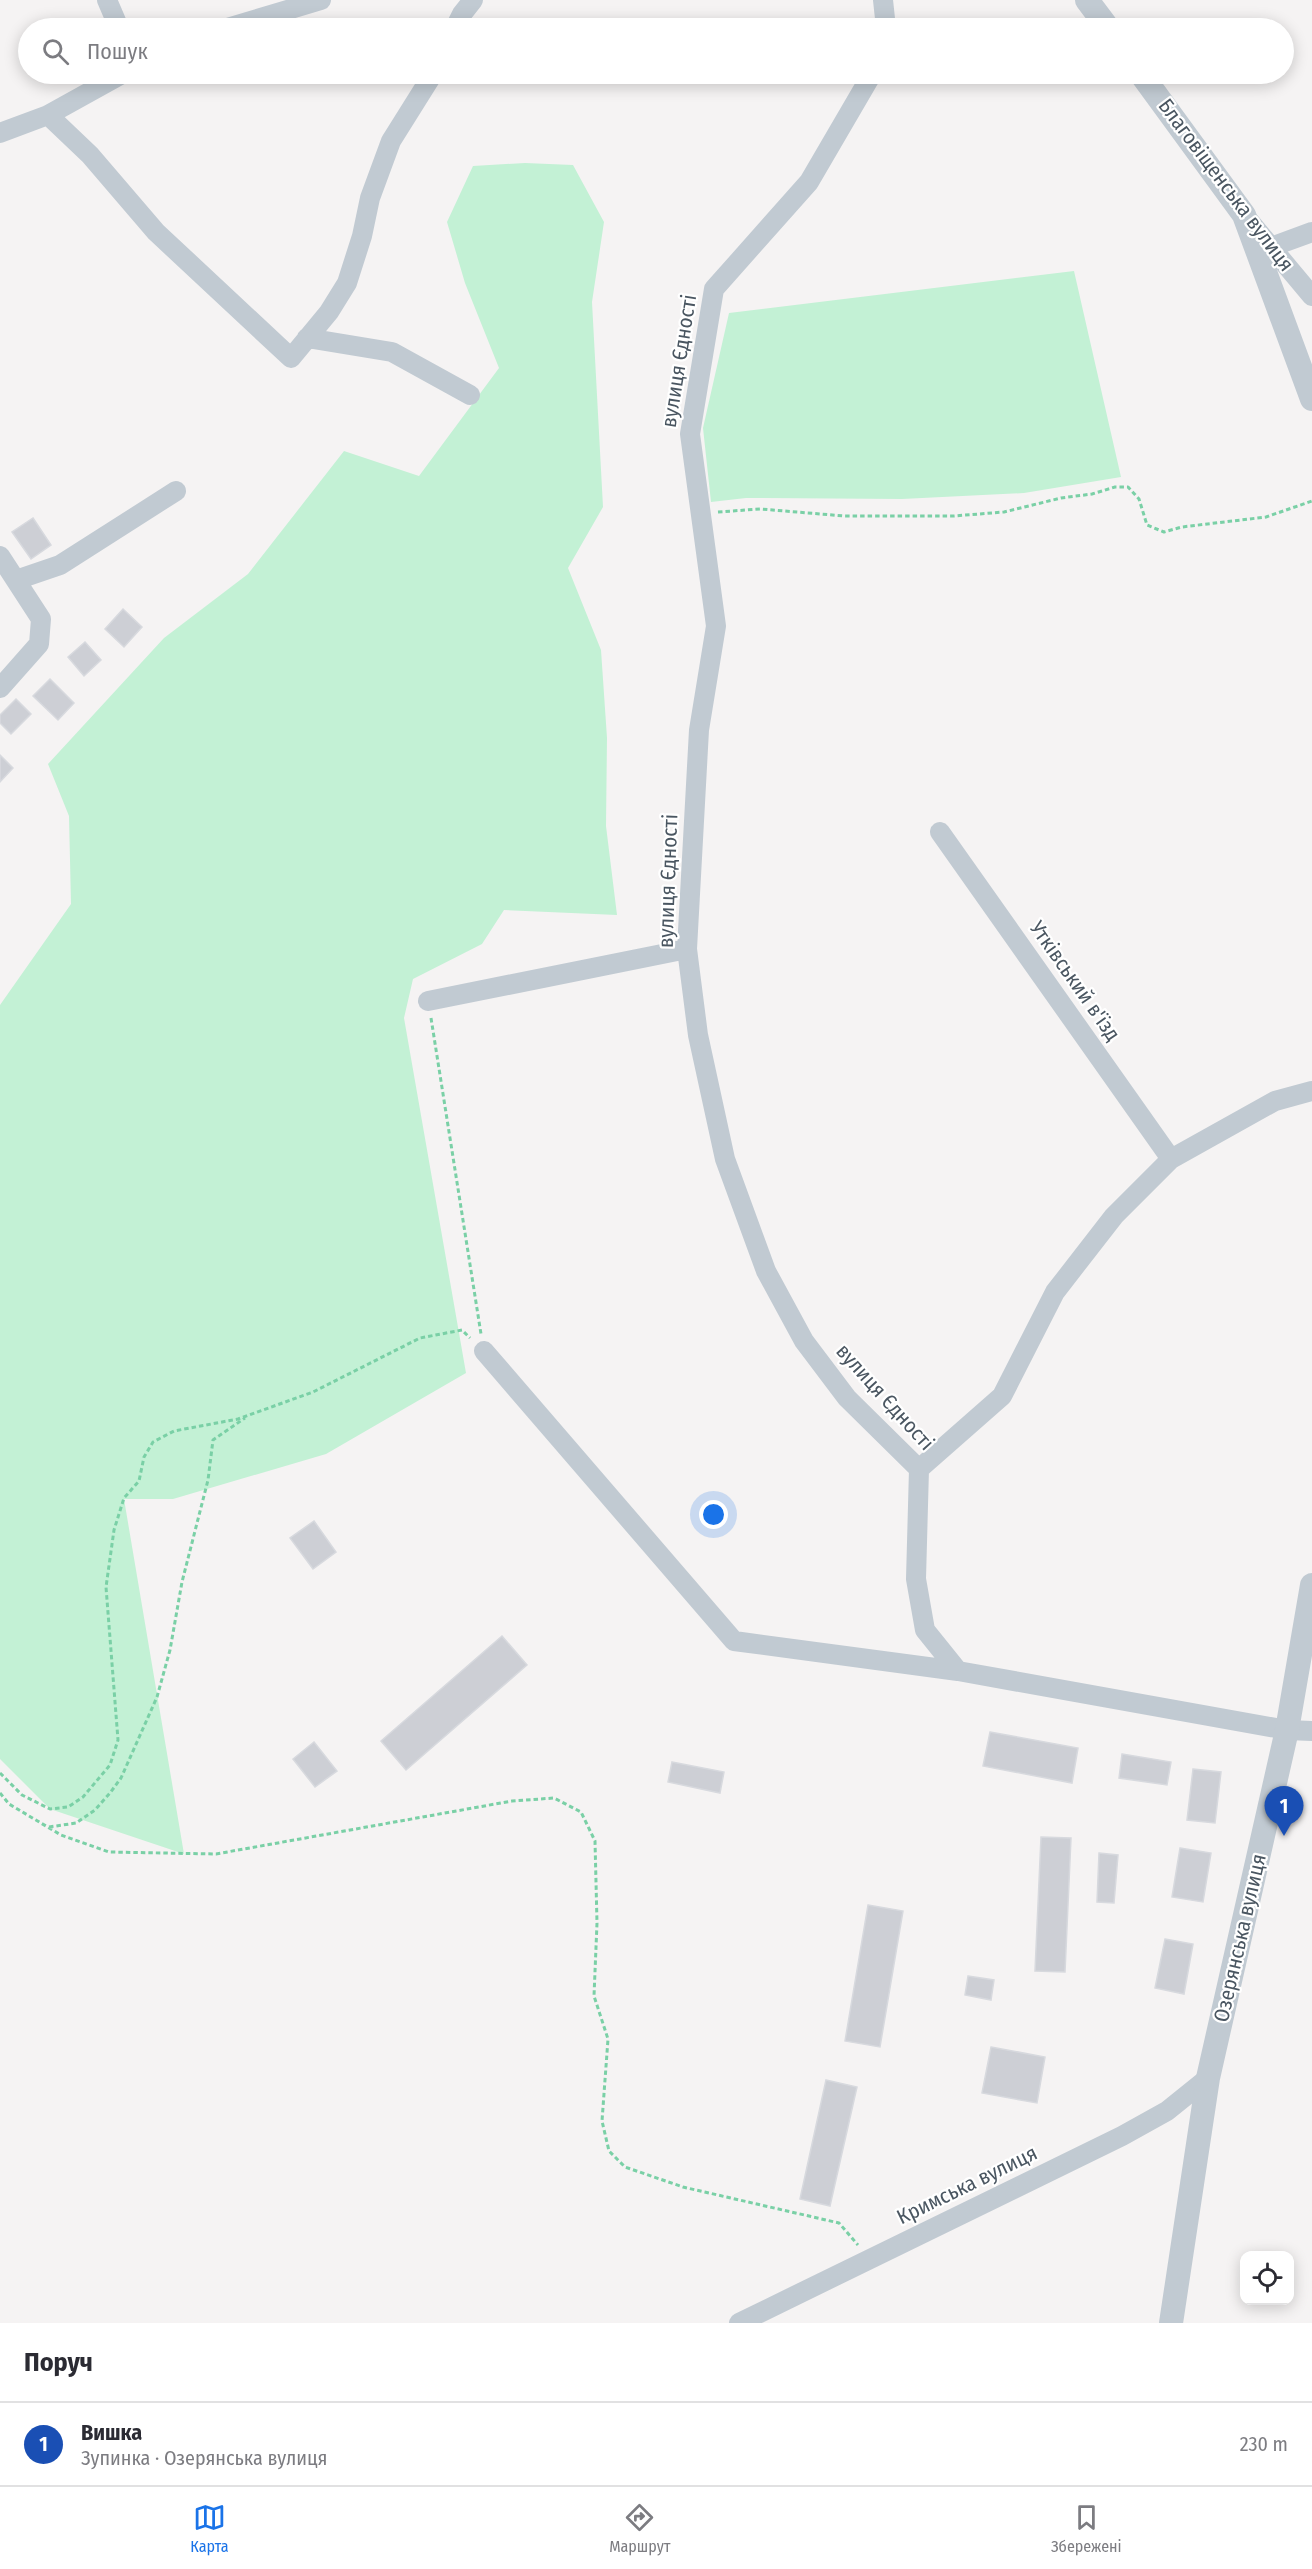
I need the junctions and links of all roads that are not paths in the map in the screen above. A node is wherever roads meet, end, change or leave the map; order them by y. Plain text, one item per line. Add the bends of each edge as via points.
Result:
1 (107, 0) edge
2 (321, 0) edge
3 (473, 0) edge
4 (884, 0) edge
5 (1088, 0) edge
6 (115, 18) edge
7 (261, 18) edge
8 (460, 18) edge
9 (885, 18) edge
10 (1101, 18) edge
11 (105, 84) edge
12 (427, 84) edge
13 (866, 84) edge
14 (1148, 84) edge
15 (48, 115) junction
16 (0, 133) edge
17 (1244, 215) junction
18 (1312, 232) edge
19 (1271, 247) junction
20 (1312, 296) edge
21 (307, 338) junction
22 (470, 394) dead end
23 (1312, 399) edge
24 (176, 491) dead end
25 (0, 556) edge
26 (16, 580) junction
27 (0, 688) edge
28 (940, 832) dead end
29 (687, 949) junction
30 (428, 1001) road end
31 (1312, 1091) edge
32 (1171, 1159) junction
33 (484, 1351) road end
34 (919, 1469) junction
35 (1312, 1585) edge
36 (957, 1671) junction
37 (1287, 1730) junction
38 (1312, 1731) edge
39 (1208, 2078) junction
40 (739, 2323) edge
41 (1171, 2323) edge

1 - 6 street
2 - 7 street
3 - 8 street
4 - 9 street
5 - 10 street
11 - 15 street
12 - 21 street via 391,141 370,198 347,283
13 - 29 street, вулиця Єдності via 810,182 714,289 690,434 716,626 699,730
14 - 17 street, Благовіщенська вулиця
15 - 16 street
15 - 21 street via 90,155 156,232 291,358
17 - 19 street, Благовіщенська вулиця
17 - 23 street
18 - 19 street
19 - 20 street, Благовіщенська вулиця
21 - 22 street via 392,352
24 - 26 street via 60,565
25 - 26 street
26 - 27 street via 41,619 39,644
28 - 32 street, Утківський в'їзд
29 - 30 street
29 - 34 street, вулиця Єдності via 698,1035 725,1159 766,1271 804,1341 840,1388
31 - 32 street via 1275,1101
32 - 34 street via 1114,1216 1054,1292 1002,1396
33 - 36 street via 734,1641
34 - 36 street, вулиця Єдності via 916,1580 925,1630
35 - 37 street, Озерянська вулиця
36 - 37 street
37 - 38 street
37 - 39 street, Озерянська вулиця
39 - 40 street, Кримська вулиця via 1167,2111 1122,2136
39 - 41 street, Озерянська вулиця

